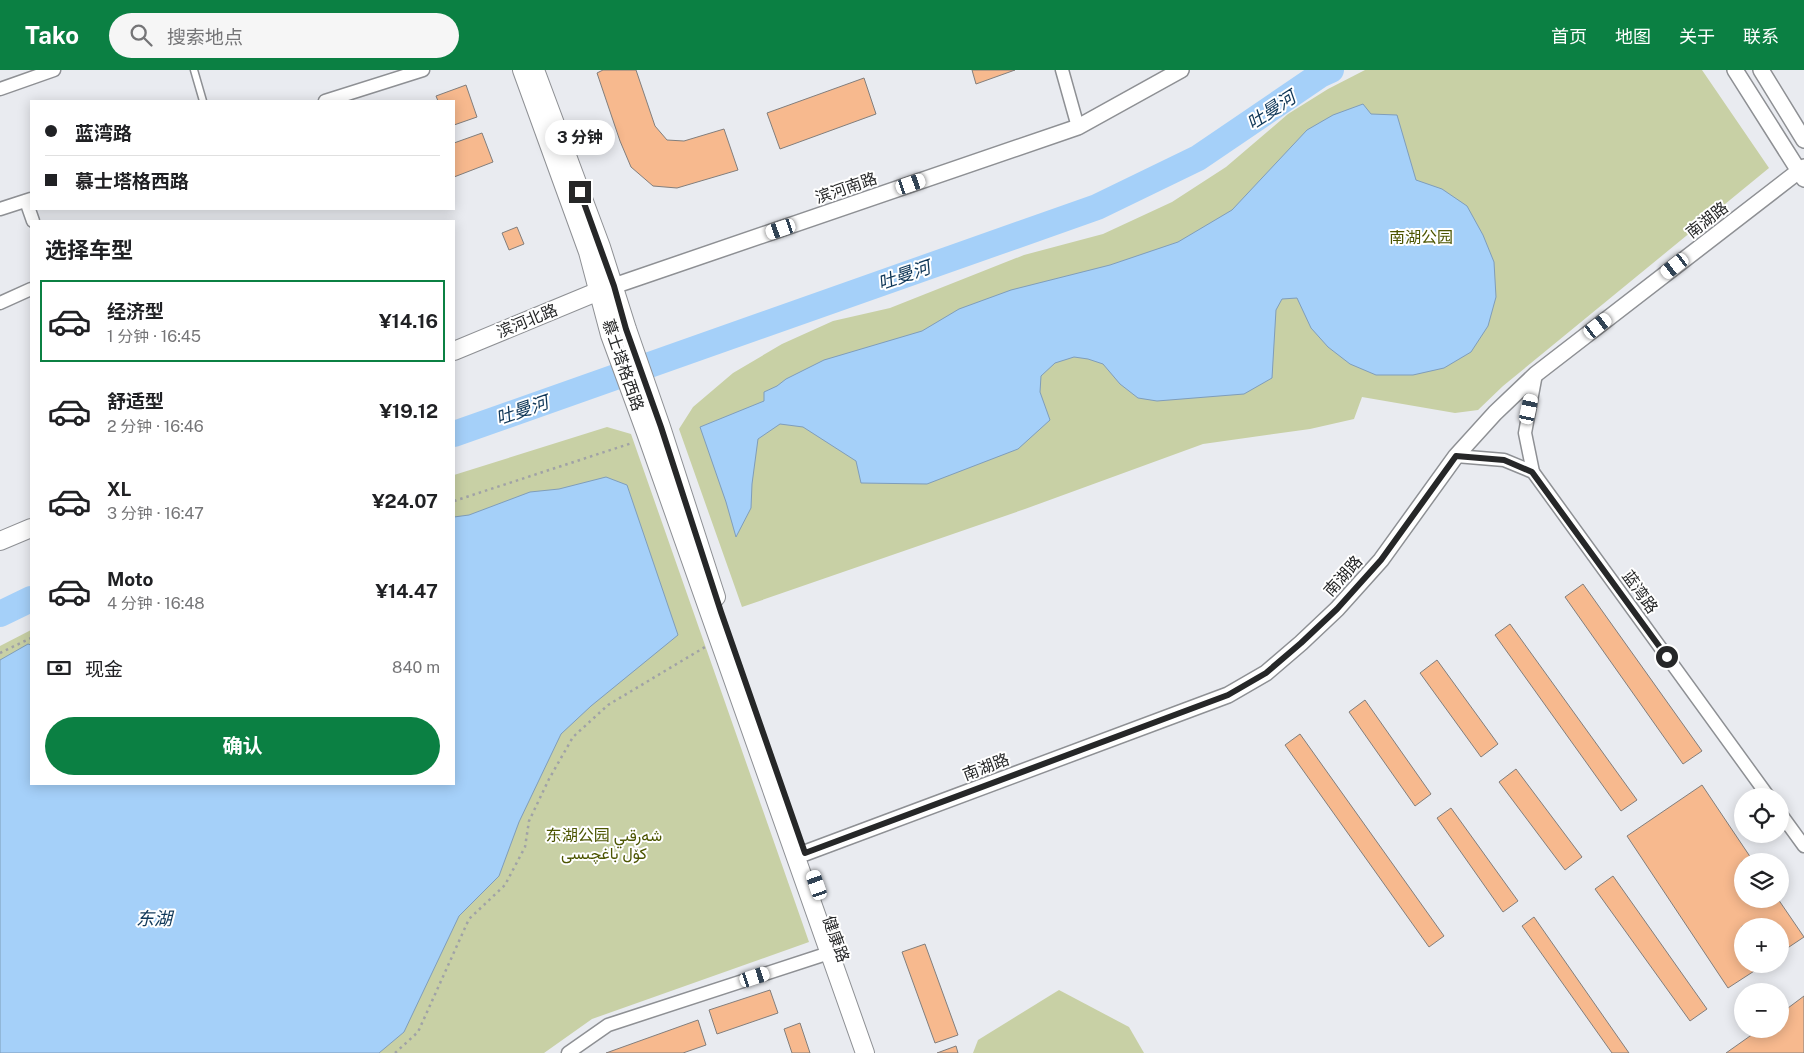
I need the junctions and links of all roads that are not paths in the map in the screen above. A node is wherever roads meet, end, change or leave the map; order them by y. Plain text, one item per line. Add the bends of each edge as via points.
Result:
1 (54, 70) edge
2 (194, 70) edge
3 (424, 70) edge
4 (522, 70) edge
5 (535, 70) edge
6 (1062, 70) edge
7 (1181, 70) edge
8 (1735, 70) edge
9 (1761, 70) edge
10 (0, 89) edge
11 (203, 100) edge
12 (328, 100) edge
13 (1078, 128) junction
14 (1804, 140) edge
15 (1802, 173) edge
16 (29, 200) edge
17 (0, 209) edge
18 (607, 288) junction
19 (30, 289) edge
20 (0, 303) edge
21 (455, 351) edge
22 (1536, 374) junction
23 (652, 432) junction
24 (1456, 456) junction
25 (1532, 472) junction
26 (30, 528) edge
27 (0, 541) edge
28 (1762, 788) edge
29 (1789, 825) edge
30 (1804, 846) edge
31 (805, 853) junction
32 (829, 953) junction
33 (568, 1053) edge
34 (865, 1053) edge
35 (877, 1053) edge

1 - 10 street
2 - 11 lane
3 - 12 street
4 - 18 main road, 慕士塔格西路 via 588,252
5 - 18 main road, 慕士塔格西路
6 - 13 street
7 - 13 street, 滨河南路
8 - 15 street
9 - 14 street
13 - 18 street, 滨河南路
15 - 22 street, 南湖路
16 - 17 street
18 - 21 main road, 滨河北路
18 - 23 main road, 慕士塔格西路 via 626,329
18 - 23 main road, 慕士塔格西路 via 610,335
19 - 20 street
22 - 24 street, 南湖路
22 - 25 street via 1525,433
23 - 31 main road, 健康路 via 721,612
23 - 32 main road, 健康路 via 719,639
24 - 25 street via 1504,460
24 - 31 street, 南湖路 via 1381,560 1337,609 1266,673 1228,695
25 - 28 street, 蓝湾路
26 - 27 main road
29 - 30 street
31 - 35 main road, 健康路
32 - 33 street via 608,1026
32 - 34 main road, 健康路

